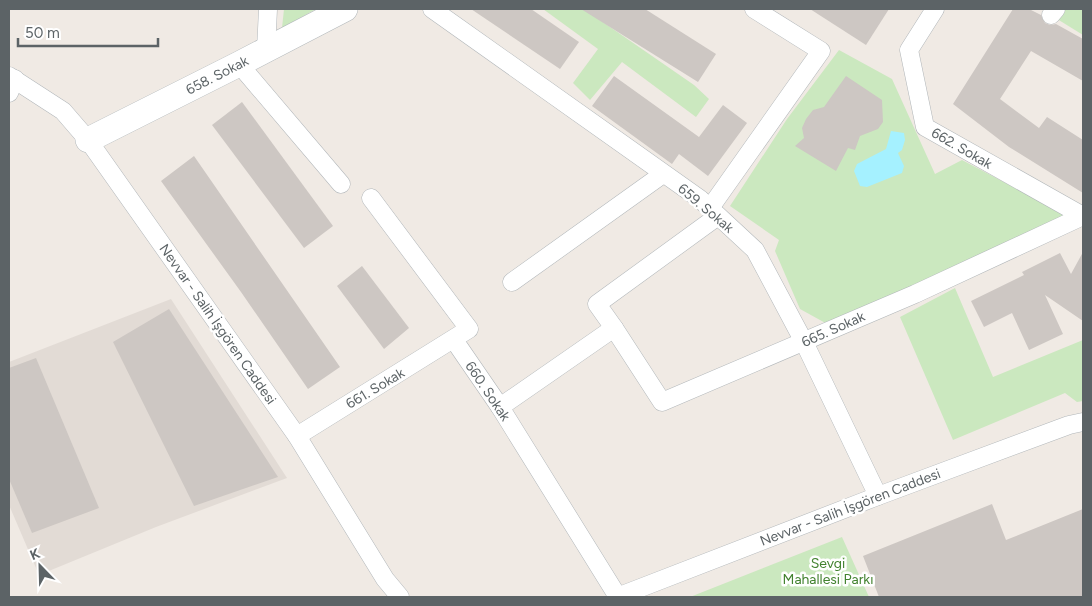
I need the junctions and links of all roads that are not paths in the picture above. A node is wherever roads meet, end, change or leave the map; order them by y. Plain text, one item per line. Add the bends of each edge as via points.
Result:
1 (268, 9) edge
2 (345, 9) edge
3 (432, 9) edge
4 (754, 9) edge
5 (935, 9) edge
6 (266, 50) junction
7 (239, 64) junction
8 (11, 83) edge
9 (88, 140) junction
10 (663, 174) junction
11 (341, 184) dead end
12 (370, 198) dead end
13 (714, 212) junction
14 (1083, 216) edge
15 (512, 282) dead end
16 (614, 328) junction
17 (454, 340) junction
18 (804, 342) junction
19 (500, 407) junction
20 (1083, 422) edge
21 (297, 436) junction
22 (878, 496) junction
23 (400, 597) edge
24 (618, 597) edge

1 - 6 street
2 - 6 street, 658. Sokak
3 - 10 street, 659. Sokak
4 - 13 street via 821,52
5 - 14 street, 662. Sokak via 909,50 925,127
6 - 7 street, 658. Sokak
7 - 9 street, 658. Sokak
7 - 11 street
8 - 9 street, Nevvar - Salih İşgören Caddesi via 64,111
9 - 21 street, Nevvar - Salih İşgören Caddesi
10 - 13 street, 659. Sokak
10 - 15 street
12 - 17 street via 469,329
13 - 16 street via 597,304
13 - 18 street, 659. Sokak via 755,250
14 - 18 street, 665. Sokak
16 - 18 street, 665. Sokak via 662,402
16 - 19 street
17 - 19 street, 660. Sokak
17 - 21 street, 661. Sokak
18 - 22 street, 659. Sokak
19 - 24 street, 660. Sokak
20 - 22 street, Nevvar - Salih İşgören Caddesi
21 - 23 street, Nevvar - Salih İşgören Caddesi via 385,579
22 - 24 street, Nevvar - Salih İşgören Caddesi

